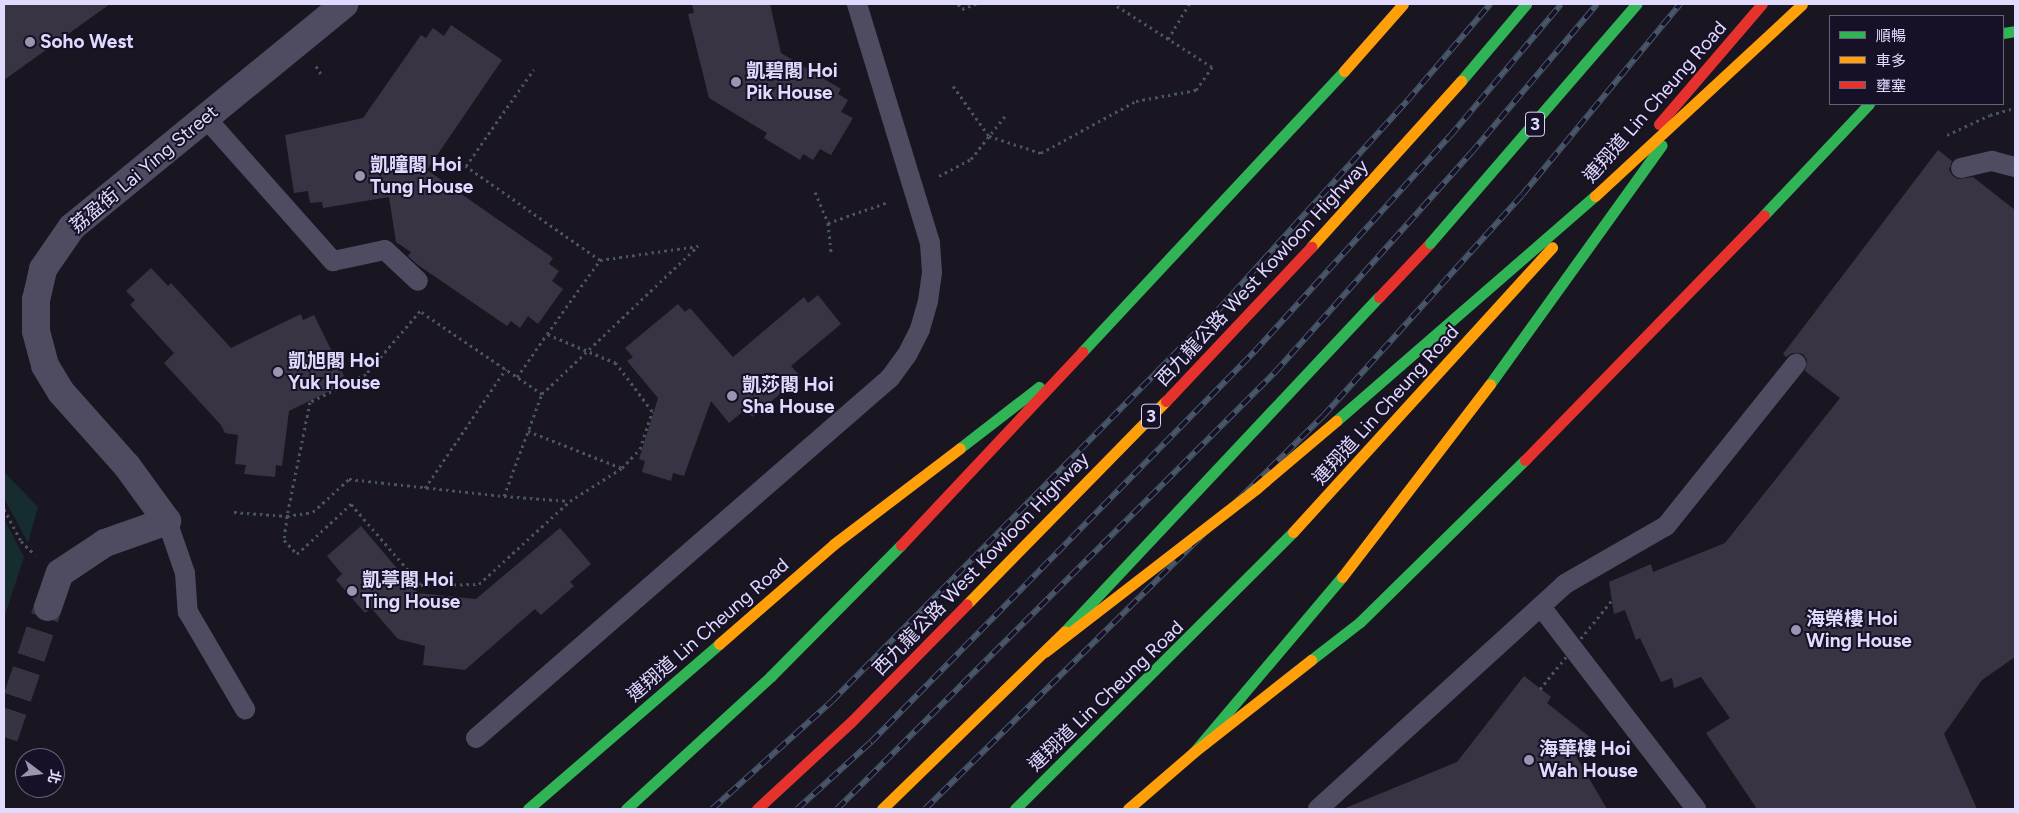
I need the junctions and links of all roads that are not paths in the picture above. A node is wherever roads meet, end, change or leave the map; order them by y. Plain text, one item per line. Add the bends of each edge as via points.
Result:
1 (344, 4) edge
2 (858, 4) edge
3 (1403, 4) edge
4 (1526, 4) edge
5 (1636, 4) edge
6 (1762, 4) edge
7 (1802, 4) edge
8 (1746, 25) junction
9 (1868, 105) edge
10 (205, 117) junction
11 (2015, 167) edge
12 (1961, 168) dead end
13 (418, 281) dead end
14 (1082, 354) junction
15 (1796, 364) dead end
16 (167, 521) junction
17 (48, 607) tunnel mouth
18 (1542, 608) junction
19 (1045, 652) junction
20 (245, 708) dead end
21 (476, 738) dead end
22 (1194, 752) junction
23 (528, 809) edge
24 (626, 809) edge
25 (757, 809) edge
26 (882, 809) edge
27 (1015, 809) edge
28 (1128, 809) edge
29 (1318, 809) edge
30 (1696, 809) edge

1 - 10 street, 荔盈街 Lai Ying Street
2 - 21 lane via 930,243 932,272 928,301 920,329 907,355 890,378
3 - 14 main road, 連翔道 Lin Cheung Road via 1296,125
4 - 25 main road, 西九龍公路 West Kowloon Highway / 3, bridge via 1429,118 1236,329 858,716
5 - 19 main road, 3, bridge via 1443,228
6 - 8 main road, 連翔道 Lin Cheung Road
7 - 19 main road, bridge via 1642,155 1458,317 1257,488
8 - 22 main road via 1511,357 1329,594
8 - 27 main road, 連翔道 Lin Cheung Road via 1478,330 1270,558
9 - 22 main road via 1707,275 1360,622
10 - 13 lane via 333,260 386,250
10 - 16 street, 荔盈街 Lai Ying Street via 72,227 43,269 36,300 36,331 45,365 60,392 127,466
11 - 12 lane via 1992,161
14 - 23 main road, 連翔道 Lin Cheung Road via 834,544
14 - 24 main road, 連翔道 Lin Cheung Road via 870,578 771,676
15 - 18 lane via 1666,526 1590,567 1565,584
16 - 17 street via 105,543 60,573
16 - 20 lane via 185,573 188,612
18 - 29 lane
18 - 30 lane
19 - 26 main road, 3
22 - 28 main road

